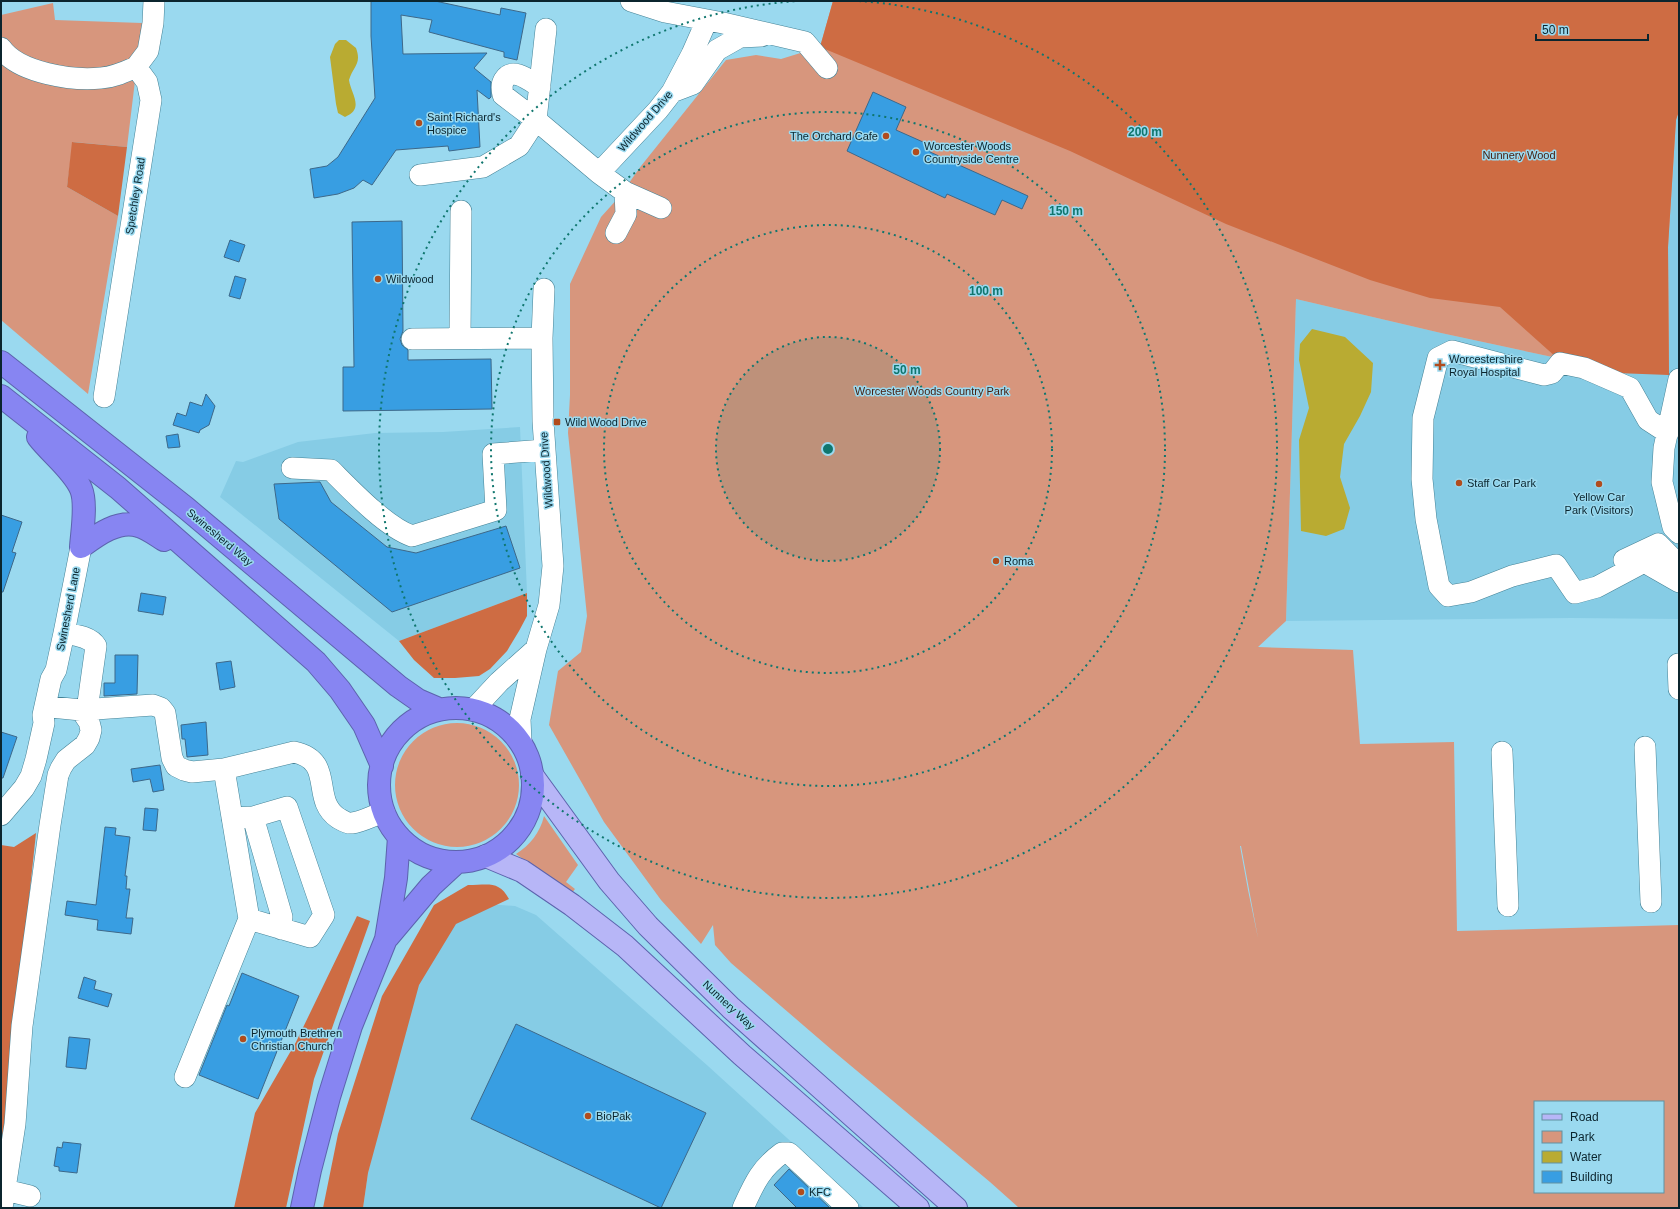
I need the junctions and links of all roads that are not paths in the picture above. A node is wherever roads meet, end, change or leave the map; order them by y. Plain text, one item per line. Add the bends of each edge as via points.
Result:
1 (154, 1) edge
2 (631, 1) edge
3 (707, 20) junction
4 (546, 29) dead end
5 (783, 36) junction
6 (1, 48) edge
7 (136, 66) junction
8 (827, 68) dead end
9 (540, 87) junction
10 (672, 92) junction
11 (536, 120) junction
12 (599, 173) junction
13 (420, 175) dead end
14 (625, 192) junction
15 (661, 208) dead end
16 (461, 211) dead end
17 (616, 233) dead end
18 (544, 289) dead end
19 (460, 338) junction
20 (542, 338) junction
21 (412, 339) dead end
22 (1, 362) edge
23 (1579, 378) dead end
24 (1679, 379) edge
25 (104, 397) dead end
26 (9, 402) edge
27 (1666, 441) junction
28 (544, 450) junction
29 (292, 468) dead end
30 (1679, 533) edge
31 (81, 548) junction
32 (1679, 565) edge
33 (1590, 576) dead end
34 (1679, 582) edge
35 (64, 633) junction
36 (536, 649) junction
37 (316, 662) junction
38 (1678, 664) dead end
39 (1679, 689) edge
40 (84, 710) junction
41 (439, 710) junction
42 (473, 710) junction
43 (48, 715) junction
44 (520, 742) junction
45 (1645, 746) dead end
46 (1502, 752) dead end
47 (382, 766) junction
48 (224, 769) junction
49 (532, 775) junction
50 (384, 812) junction
51 (1, 815) edge
52 (253, 817) junction
53 (232, 818) junction
54 (399, 837) junction
55 (486, 856) junction
56 (457, 862) junction
57 (1651, 902) dead end
58 (1508, 906) dead end
59 (249, 919) junction
60 (281, 929) junction
61 (386, 940) junction
62 (185, 1077) dead end
63 (30, 1196) dead end
64 (4, 1199) edge
65 (910, 1203) edge
66 (302, 1208) edge
67 (743, 1208) edge
68 (848, 1208) edge
69 (956, 1208) edge

1 - 7 street via 148,51
2 - 3 street via 665,12
3 - 5 street
3 - 10 street, Wildwood Drive
4 - 9 street
5 - 8 street via 805,42
5 - 10 street via 740,37 717,50 693,84
6 - 7 street via 5,55 32,70 66,77 101,78 123,73
7 - 25 street, Spetchley Road via 147,82 151,100
9 - 11 street
9 - 11 street via 520,75 512,74 506,77 502,84 503,95
10 - 12 street, Wildwood Drive
11 - 12 street
11 - 13 street via 519,146 483,167
12 - 14 street
14 - 15 street
14 - 17 street via 626,214
16 - 19 street
18 - 20 street, Wildwood Drive
19 - 20 street
19 - 21 street
20 - 28 street, Wildwood Drive
22 - 41 highway, Swinesherd Way via 186,508 398,686
23 - 27 street via 1613,391 1639,423
24 - 27 street
26 - 31 highway via 81,489
26 - 37 highway via 118,488
27 - 30 street via 1662,482 1673,527
27 - 34 street via 1648,420 1630,388 1584,368 1560,363 1552,373 1544,375 1452,351 1438,358 1423,418 1422,479 1426,519 1439,586 1448,596 1471,592 1512,576 1556,565 1575,593 1597,587 1644,562
28 - 29 street via 493,454 496,510 412,536 401,532 356,495 331,470
28 - 36 street, Wildwood Drive via 553,566 549,605
31 - 35 street, Swinesherd Lane
31 - 37 highway via 109,529 123,524 138,526 154,533
32 - 33 street via 1658,544
35 - 40 street via 87,638 96,646
35 - 43 street, Swinesherd Lane via 43,714
36 - 42 street via 499,682
36 - 44 street, Wildwood Drive via 520,719
37 - 47 highway via 333,681 364,725
38 - 39 street
40 - 43 street
40 - 48 street via 153,705 161,708 165,713 172,758 176,766 192,772
40 - 64 street via 89,722 89,738 85,745 66,760 58,776 22,1026 15,1124
41 - 42 highway
41 - 47 highway via 416,718 401,731
42 - 44 highway via 498,720
43 - 51 street, Swinesherd Lane via 30,776 24,788
44 - 49 highway
45 - 57 street via 1656,786
46 - 58 street
47 - 50 highway via 380,780
48 - 50 street via 294,752 303,754 318,767 326,804 335,816 352,823
48 - 53 street
49 - 55 highway via 532,795 527,815 517,832 503,846
49 - 69 main road, Nunnery Way via 608,881 652,931 731,1008
50 - 54 highway
52 - 53 street
52 - 60 street via 282,917
52 - 60 street via 287,807 324,915 310,937
53 - 59 street
54 - 56 highway via 415,850 433,859
54 - 61 highway via 396,878
55 - 56 highway
55 - 65 main road via 522,871 625,946 742,1055
56 - 61 highway via 431,886
59 - 60 street
59 - 62 street
61 - 66 highway via 351,1026 333,1083
63 - 64 street
67 - 68 street via 755,1181 768,1163 782,1153 789,1153

